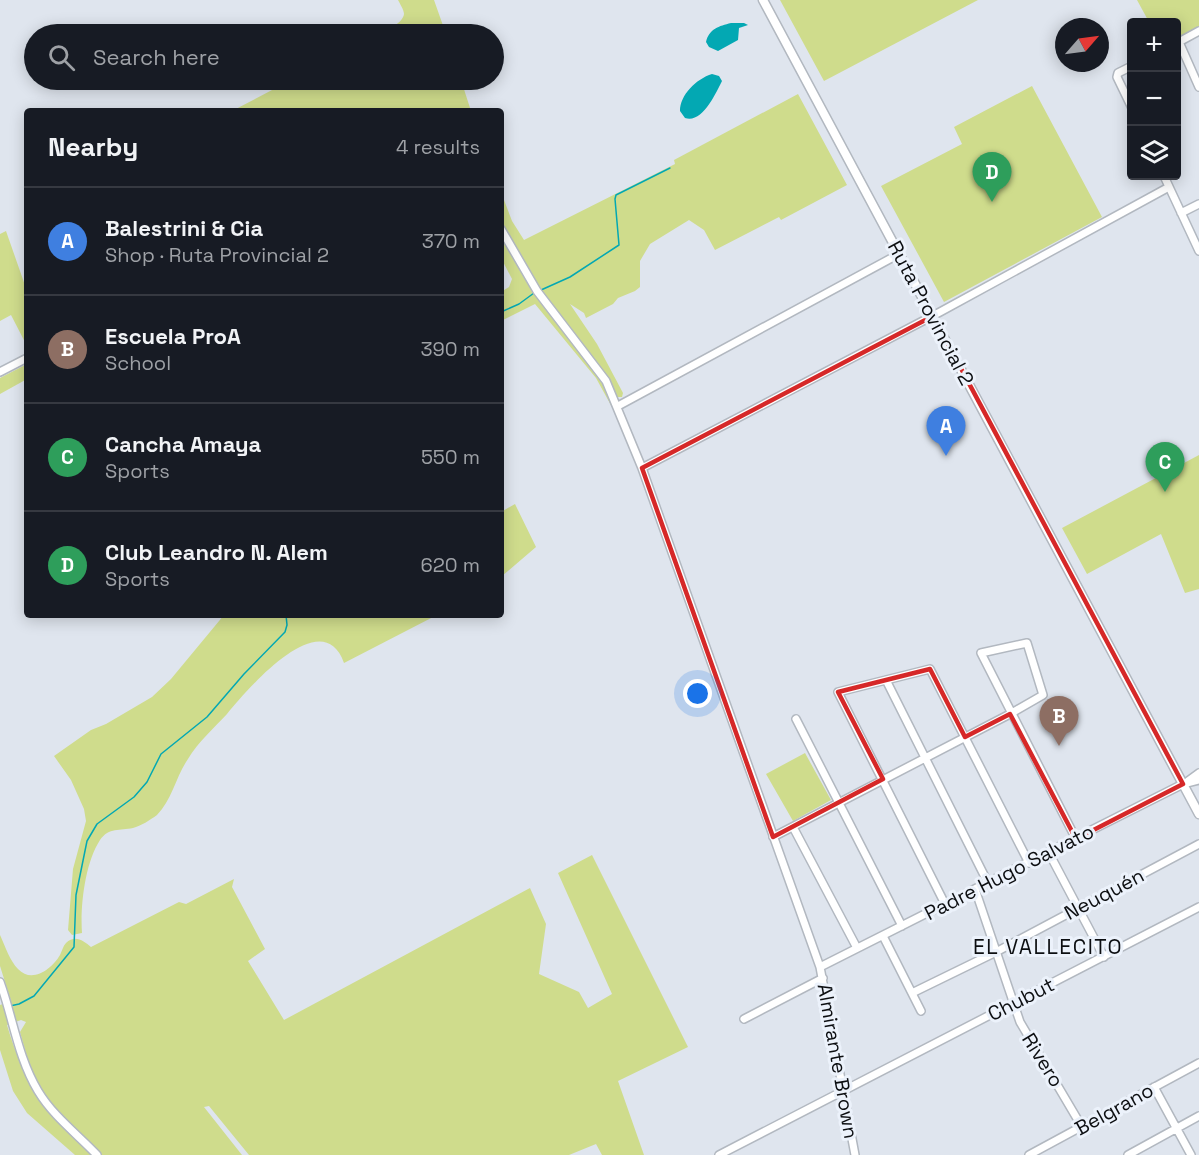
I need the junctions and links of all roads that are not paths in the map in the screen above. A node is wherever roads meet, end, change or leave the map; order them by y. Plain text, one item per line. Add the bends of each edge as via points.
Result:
1 (763, 0) edge
2 (1199, 31) edge
3 (1181, 40) edge
4 (1181, 48) edge
5 (1127, 68) edge
6 (1199, 87) edge
7 (1127, 98) edge
8 (1166, 180) edge
9 (1169, 187) junction
10 (1199, 204) edge
11 (1181, 213) junction
12 (504, 234) edge
13 (1199, 251) edge
14 (899, 254) junction
15 (933, 316) junction
16 (24, 360) edge
17 (0, 372) edge
18 (618, 406) junction
19 (642, 468) junction
20 (886, 680) junction
21 (1010, 714) junction
22 (796, 719) dead end
23 (965, 737) junction
24 (926, 757) junction
25 (1198, 776) edge
26 (883, 779) junction
27 (1183, 784) junction
28 (838, 803) junction
29 (1199, 814) edge
30 (793, 826) junction
31 (773, 837) junction
32 (1076, 839) junction
33 (1199, 844) edge
34 (1049, 853) junction
35 (1029, 862) junction
36 (988, 883) junction
37 (975, 889) junction
38 (945, 904) junction
39 (1199, 907) edge
40 (1078, 908) junction
41 (902, 926) junction
42 (883, 936) junction
43 (857, 948) junction
44 (996, 952) junction
45 (1104, 957) junction
46 (820, 967) junction
47 (823, 978) junction
48 (0, 982) edge
49 (912, 993) junction
50 (1012, 1003) junction
51 (921, 1011) dead end
52 (744, 1019) dead end
53 (1199, 1063) edge
54 (1154, 1087) junction
55 (842, 1091) junction
56 (1199, 1116) edge
57 (1082, 1127) junction
58 (1176, 1128) junction
59 (1139, 1152) edge
60 (722, 1154) edge
61 (97, 1155) edge
62 (855, 1155) edge
63 (1029, 1155) edge
64 (1128, 1155) edge
65 (1191, 1155) edge

1 - 14 main road, Ruta Provincial 2
2 - 3 street
4 - 6 street
5 - 7 street via 1117,74
8 - 9 street
9 - 11 street
9 - 15 street
10 - 11 street
11 - 13 street
12 - 18 street, Almirante Brown via 537,291 601,373
14 - 15 main road, Ruta Provincial 2
14 - 18 street
15 - 19 street
15 - 27 main road, Ruta Provincial 2
16 - 17 street
18 - 19 street, Almirante Brown
19 - 31 street, Almirante Brown
20 - 23 street via 930,669
20 - 24 street
20 - 26 street via 838,692
21 - 21 street via 981,653 1027,643 1043,696
21 - 23 street
21 - 32 street
22 - 28 street
23 - 24 street
23 - 35 street
24 - 26 street
24 - 36 street
25 - 27 street, Padre Hugo Salvato
26 - 28 street
26 - 38 street
27 - 29 main road, Ruta Provincial 2
27 - 32 street, Padre Hugo Salvato
28 - 30 street
28 - 41 street
30 - 31 street
30 - 43 street
31 - 46 street, Almirante Brown
32 - 34 street, Padre Hugo Salvato
33 - 40 street, Neuquén
34 - 35 street, Padre Hugo Salvato
34 - 40 street
35 - 36 street, Padre Hugo Salvato
36 - 37 street, Padre Hugo Salvato
37 - 38 street, Padre Hugo Salvato
37 - 44 street, Rivero
38 - 41 street, Padre Hugo Salvato
39 - 45 street, Chubut
40 - 44 street, Neuquén
40 - 45 street
41 - 42 street, Padre Hugo Salvato
42 - 43 street, Padre Hugo Salvato
42 - 49 street
43 - 46 street, Padre Hugo Salvato
44 - 49 street, Neuquén
44 - 50 street, Rivero
45 - 50 street, Chubut
46 - 47 street, Almirante Brown
47 - 52 street
47 - 55 street, Almirante Brown
48 - 61 street via 27,1069 39,1093
49 - 51 street
50 - 55 street, Chubut
50 - 57 street, Rivero
53 - 54 street, Belgrano
54 - 57 street, Belgrano
54 - 58 street
55 - 60 street, Chubut
55 - 62 street, Almirante Brown
56 - 58 street
57 - 63 street, Belgrano
58 - 59 street
58 - 65 street
59 - 64 street

